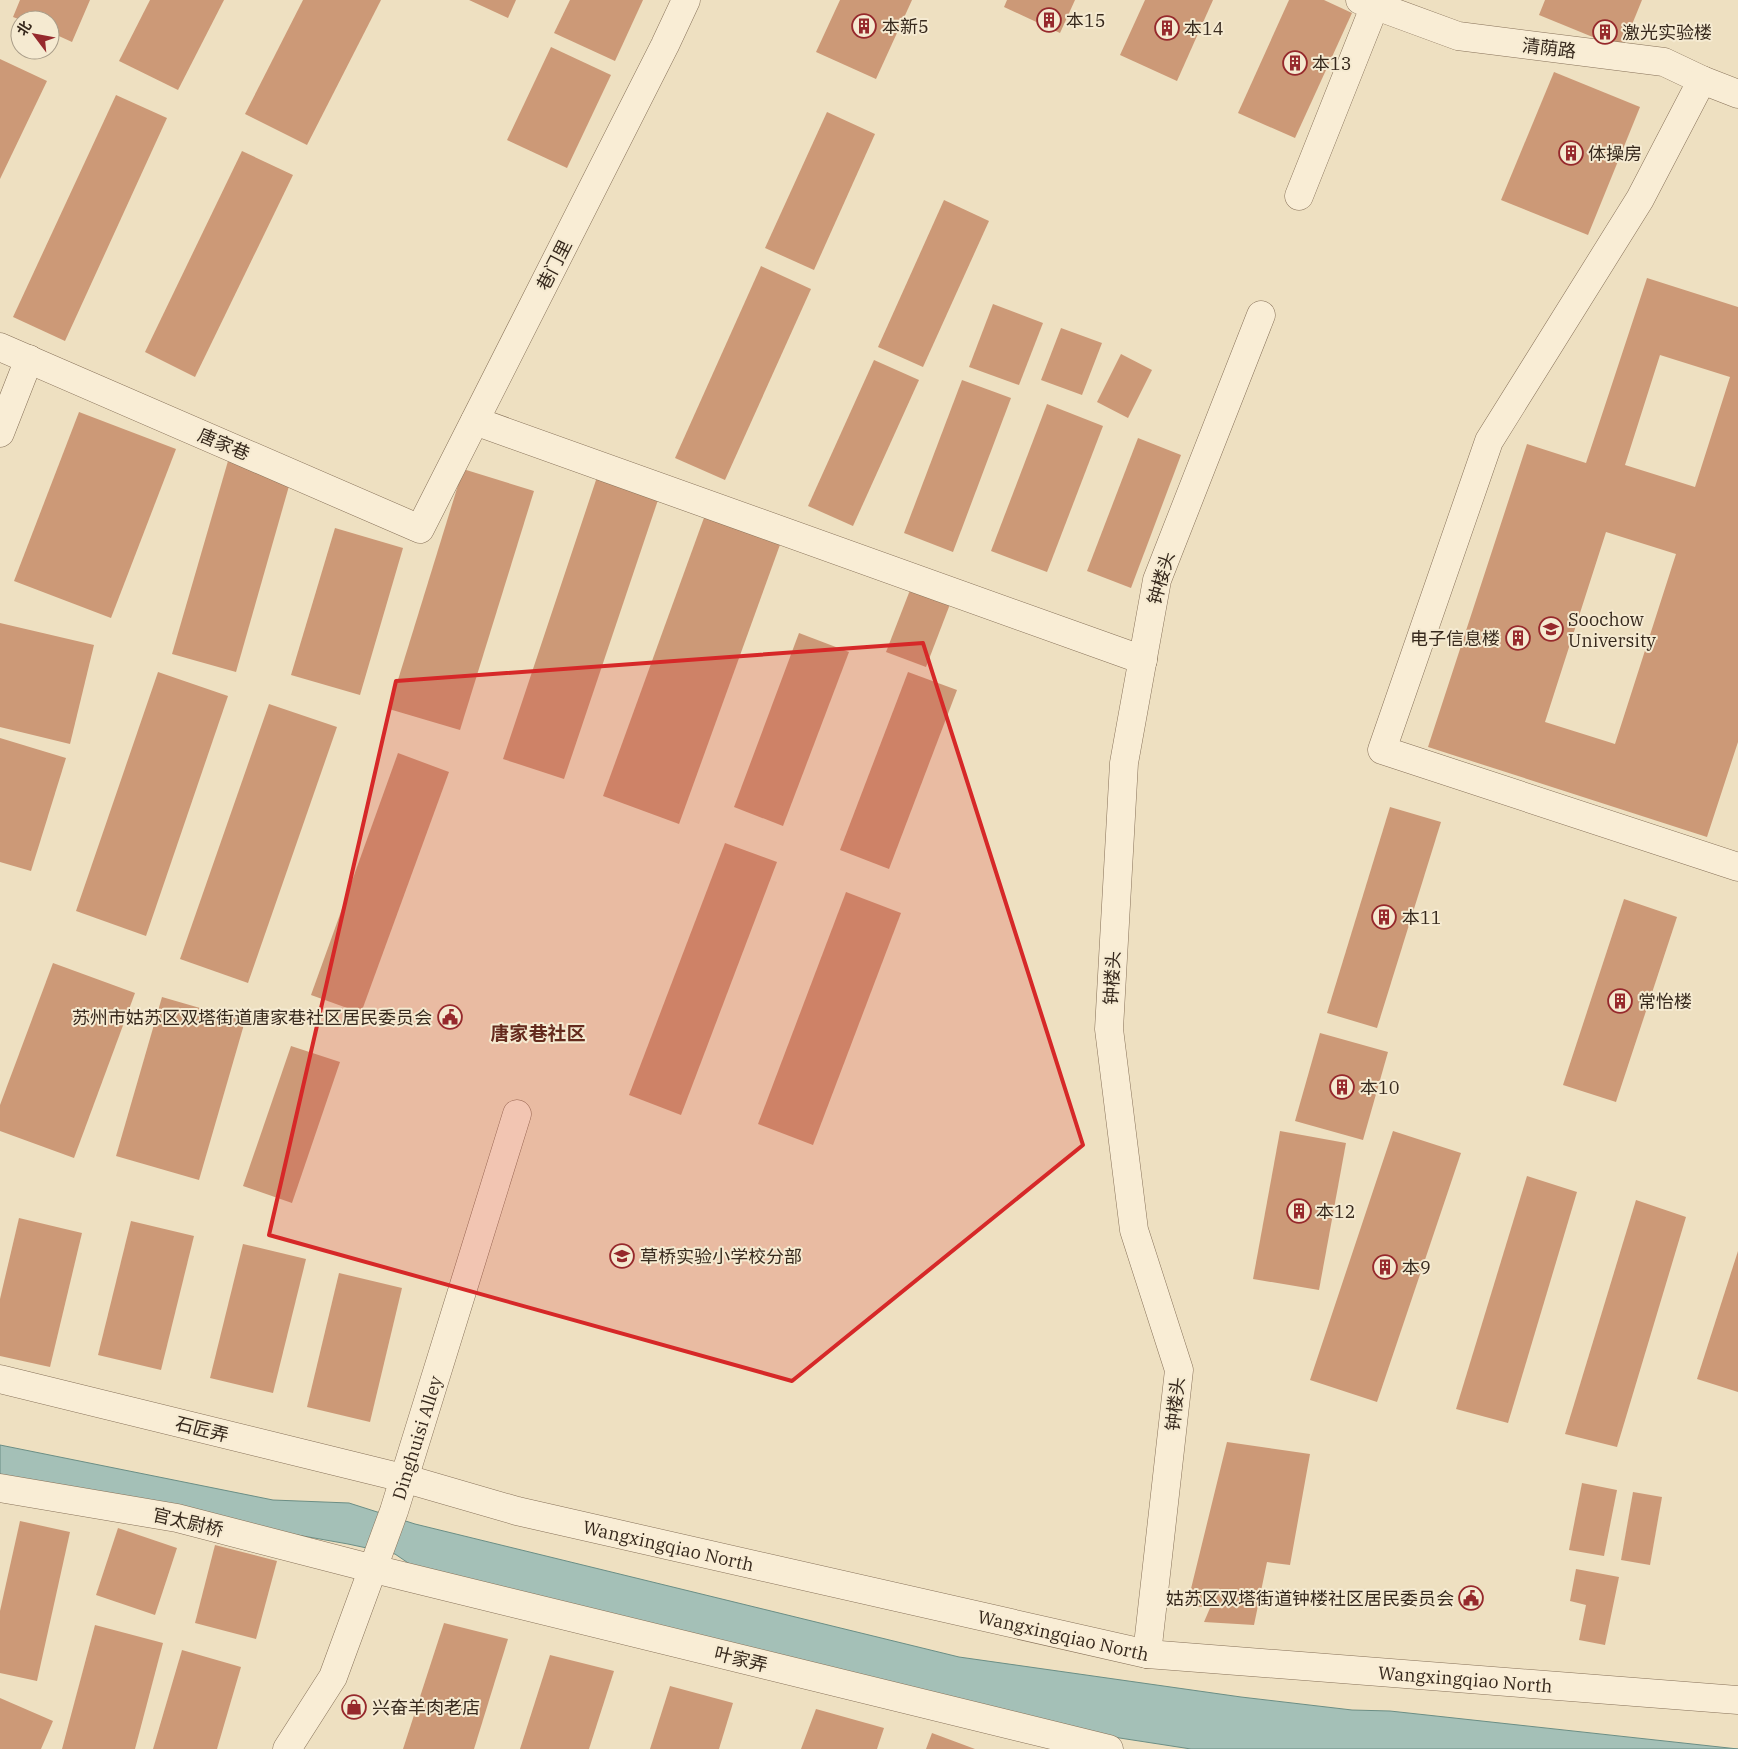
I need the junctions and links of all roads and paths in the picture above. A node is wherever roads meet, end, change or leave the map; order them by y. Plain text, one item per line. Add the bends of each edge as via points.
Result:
1 (686, 0) edge
2 (1370, 2) edge
3 (1702, 80) junction
4 (1738, 94) edge
5 (1299, 196) dead end
6 (1261, 315) dead end
7 (0, 347) edge
8 (28, 359) junction
9 (475, 421) junction
10 (0, 433) edge
11 (420, 529) joint
12 (1143, 660) junction
13 (1738, 867) edge
14 (517, 1114) dead end
15 (0, 1379) edge
16 (403, 1478) junction
17 (0, 1488) edge
18 (376, 1561) junction
19 (1147, 1654) junction
20 (1738, 1700) edge
21 (287, 1749) edge
22 (1109, 1749) edge

1 - 9 street, 巷门里
2 - 3 street, 清荫路 via 1458,36 1664,62
2 - 5 street
3 - 4 street, 清荫路
3 - 13 street via 1640,199 1489,440 1382,750
6 - 12 street, 钟楼头 via 1157,580
7 - 8 street, 唐家巷
8 - 10 street
8 - 11 street, 唐家巷
9 - 11 street, 巷门里
9 - 12 street
12 - 19 street, 钟楼头 via 1124,763 1109,1029 1134,1230 1179,1370
14 - 16 street, Dinghuisi Alley
15 - 16 street, 石匠弄
16 - 18 street, Dinghuisi Alley
16 - 19 street, Wangxingqiao North via 517,1511
17 - 18 street, 官太尉桥 via 177,1518
18 - 21 street, Dinghuisi Alley via 333,1677
18 - 22 street, 叶家弄
19 - 20 street, Wangxingqiao North

